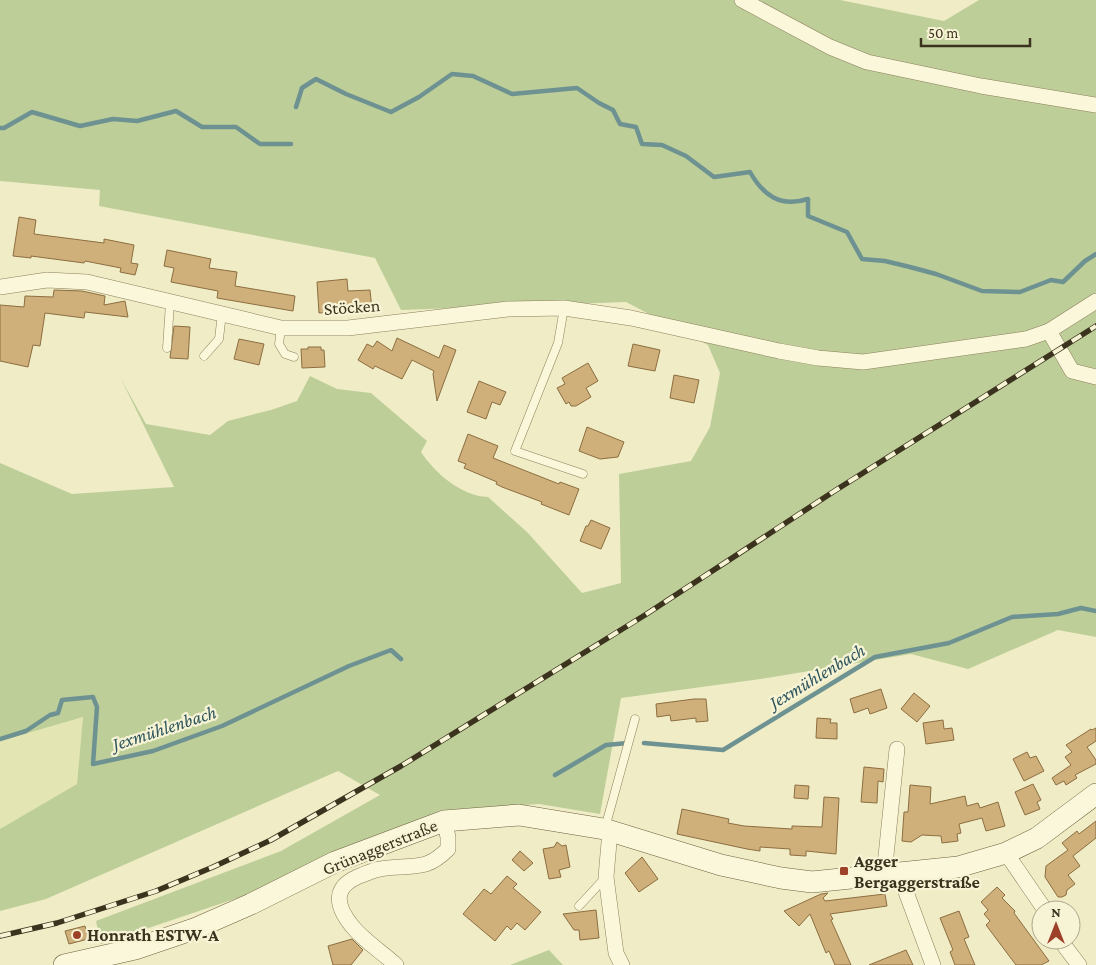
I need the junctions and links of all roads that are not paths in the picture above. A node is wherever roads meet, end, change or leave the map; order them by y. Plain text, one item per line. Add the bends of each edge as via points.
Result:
1 (742, 0) edge
2 (1096, 105) edge
3 (0, 287) edge
4 (1096, 301) edge
5 (170, 303) junction
6 (564, 308) junction
7 (222, 313) junction
8 (281, 328) junction
9 (1049, 331) junction
10 (167, 348) dead end
11 (204, 356) dead end
12 (294, 357) dead end
13 (1096, 377) edge
14 (583, 474) dead end
15 (635, 719) dead end
16 (897, 749) dead end
17 (1096, 794) edge
18 (444, 821) junction
19 (607, 830) junction
20 (1006, 853) junction
21 (892, 874) junction
22 (606, 877) junction
23 (1038, 900) edge
24 (579, 906) dead end
25 (1068, 950) edge
26 (64, 965) edge
27 (396, 965) edge
28 (622, 965) edge
29 (933, 965) edge
30 (1079, 965) edge

1 - 2 street via 830,47 868,62 981,86
3 - 5 street, Stöcken via 47,280 87,282
4 - 9 street, Stöcken
5 - 7 street, Stöcken
5 - 10 lane
6 - 8 street, Stöcken via 508,309 348,328
6 - 9 street, Stöcken via 631,318 818,358 863,362 1026,339
6 - 14 lane via 558,343 515,451
7 - 8 street, Stöcken
7 - 11 lane via 219,339
8 - 12 lane via 279,344 285,354
9 - 13 street via 1072,371
15 - 19 lane
16 - 21 street
17 - 20 street, Grünaggerstraße via 1037,838
18 - 19 street, Grünaggerstraße via 519,815
18 - 26 street, Grünaggerstraße via 335,862 194,929 135,949
18 - 27 street via 448,849 439,858 428,864 378,869 344,885 340,892 341,909 350,923
19 - 21 street, Grünaggerstraße via 721,865 781,878 812,882
19 - 22 street
20 - 21 street, Grünaggerstraße via 958,867
20 - 23 street
21 - 29 street
22 - 24 lane
22 - 28 street via 616,954
25 - 30 street

